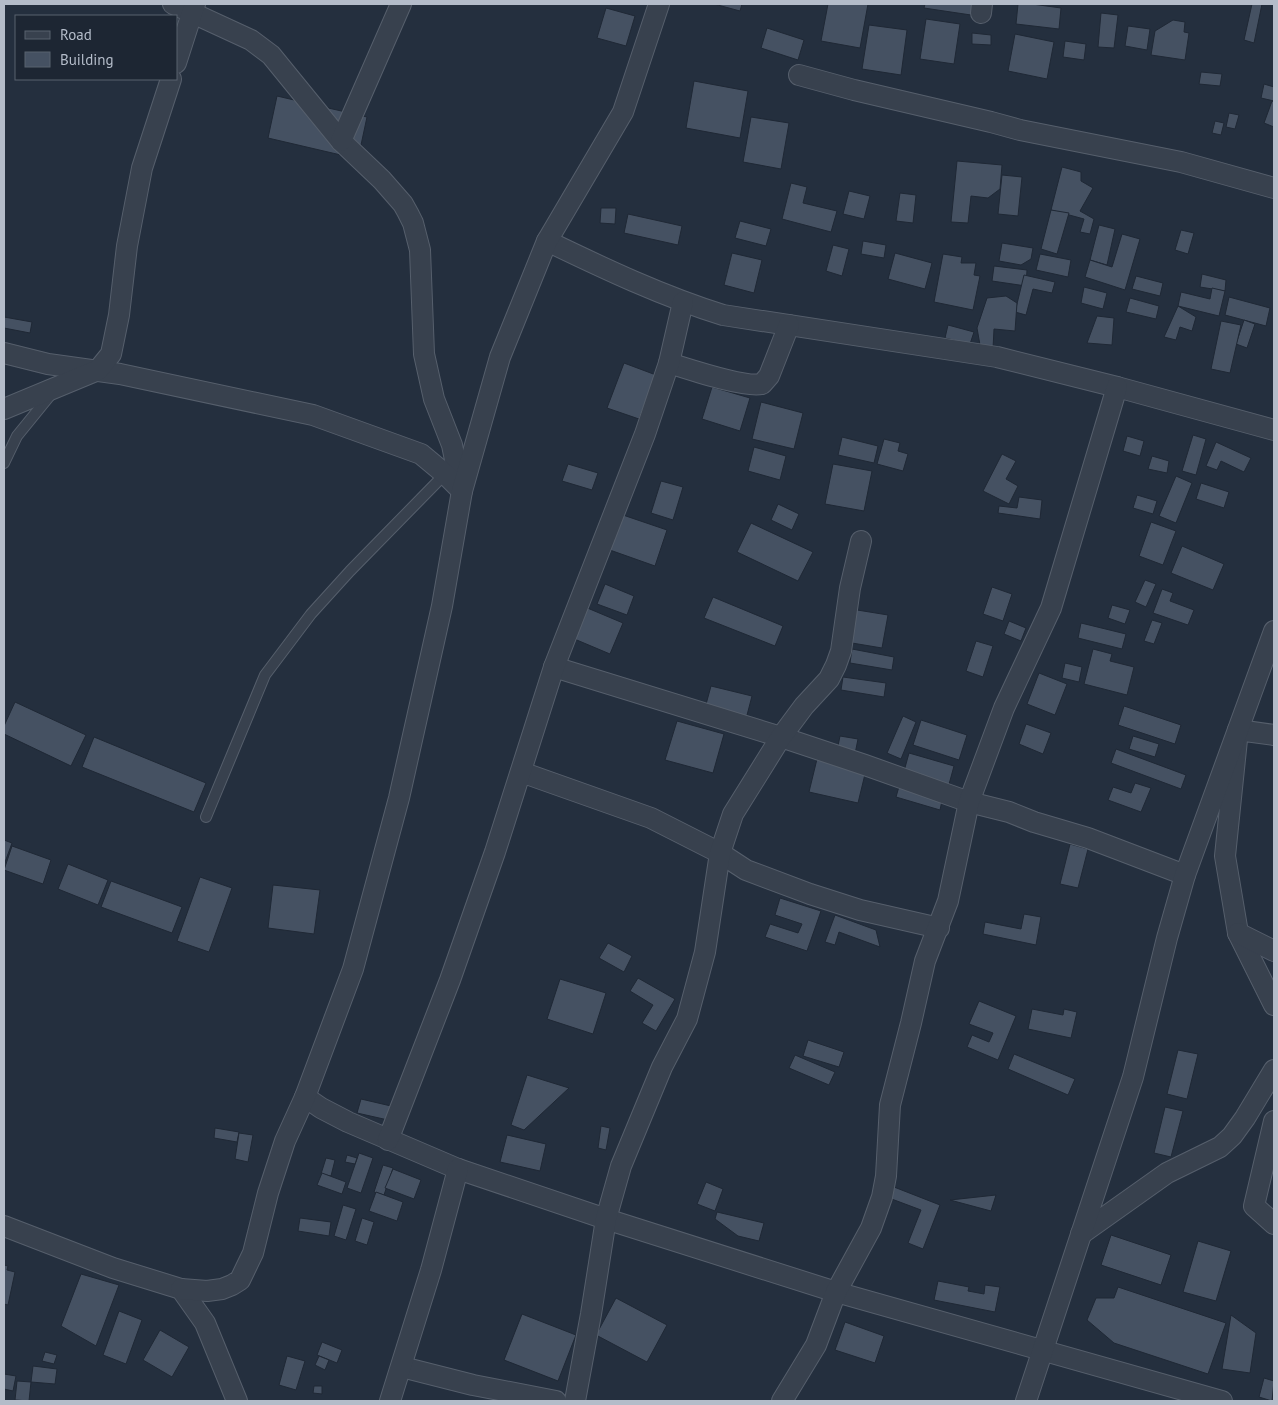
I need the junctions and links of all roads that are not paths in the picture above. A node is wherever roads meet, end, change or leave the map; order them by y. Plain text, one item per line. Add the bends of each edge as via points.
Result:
1 (174, 4) edge
2 (401, 4) edge
3 (659, 4) edge
4 (194, 8) edge
5 (178, 57) edge
6 (799, 75) dead end
7 (171, 80) edge
8 (341, 141) junction
9 (1274, 188) edge
10 (547, 241) junction
11 (683, 302) junction
12 (790, 325) junction
13 (4, 354) edge
14 (669, 363) junction
15 (98, 370) junction
16 (57, 387) junction
17 (1117, 388) junction
18 (4, 410) edge
19 (1274, 430) edge
20 (4, 463) edge
21 (444, 474) junction
22 (462, 491) junction
23 (861, 541) dead end
24 (1274, 631) edge
25 (554, 667) junction
26 (1238, 730) junction
27 (1274, 735) edge
28 (781, 737) junction
29 (521, 772) junction
30 (969, 802) junction
31 (206, 817) dead end
32 (720, 853) junction
33 (1186, 875) junction
34 (938, 928) junction
35 (1238, 933) junction
36 (1274, 951) edge
37 (1274, 1005) edge
38 (1272, 1081) edge
39 (305, 1097) junction
40 (1274, 1121) edge
41 (388, 1140) junction
42 (458, 1169) junction
43 (606, 1219) junction
44 (1274, 1224) edge
45 (4, 1226) edge
46 (1080, 1234) junction
47 (181, 1289) junction
48 (836, 1292) junction
49 (1044, 1350) junction
50 (402, 1367) junction
51 (237, 1401) edge
52 (390, 1401) edge
53 (556, 1401) edge
54 (575, 1401) edge
55 (782, 1401) edge
56 (1026, 1401) edge
57 (1222, 1401) edge

1 - 4 street
2 - 8 street
3 - 10 street via 623,112
4 - 5 street
4 - 8 street via 271,55
6 - 9 street via 1020,130 1181,162
7 - 15 street via 142,168 111,354
8 - 22 street via 382,180 403,204 413,223 420,250 424,354 434,399 452,445
10 - 11 street
10 - 22 street via 500,357
11 - 12 street via 724,315
11 - 14 street
12 - 14 street via 769,376 762,384 737,382
12 - 17 street via 997,357
13 - 15 street
14 - 25 street
15 - 16 street
15 - 21 street via 313,415 421,454
16 - 18 street
16 - 20 lane via 18,436
17 - 19 street
17 - 30 street via 1051,608 1004,708
21 - 22 street
21 - 31 lane via 311,614 265,675
22 - 39 street via 442,606 399,798 353,969
23 - 28 street via 836,666
24 - 26 street
25 - 28 street
25 - 29 street
26 - 27 street
26 - 33 street
26 - 35 street via 1225,856
28 - 30 street
28 - 32 street via 733,814
29 - 32 street via 651,818
29 - 41 street via 450,980
30 - 33 street via 1088,838
30 - 34 street via 948,901
32 - 34 street via 746,870 810,894 860,910
32 - 43 street via 705,952 687,1019 662,1068 621,1166
33 - 46 street via 1133,1077
34 - 48 street via 925,960 890,1105 882,1197 871,1228
35 - 36 street
35 - 37 street
38 - 46 street via 1232,1136 1220,1147 1167,1173
39 - 41 street
39 - 47 street via 285,1141 253,1253 240,1280 222,1290
40 - 44 street via 1254,1206
41 - 42 street
42 - 43 street
42 - 50 street
43 - 48 street
43 - 54 street
45 - 47 street via 113,1268
46 - 49 street
47 - 51 street via 205,1323
48 - 49 street
48 - 55 street via 816,1345
49 - 56 street
49 - 57 street
50 - 52 street
50 - 53 street

